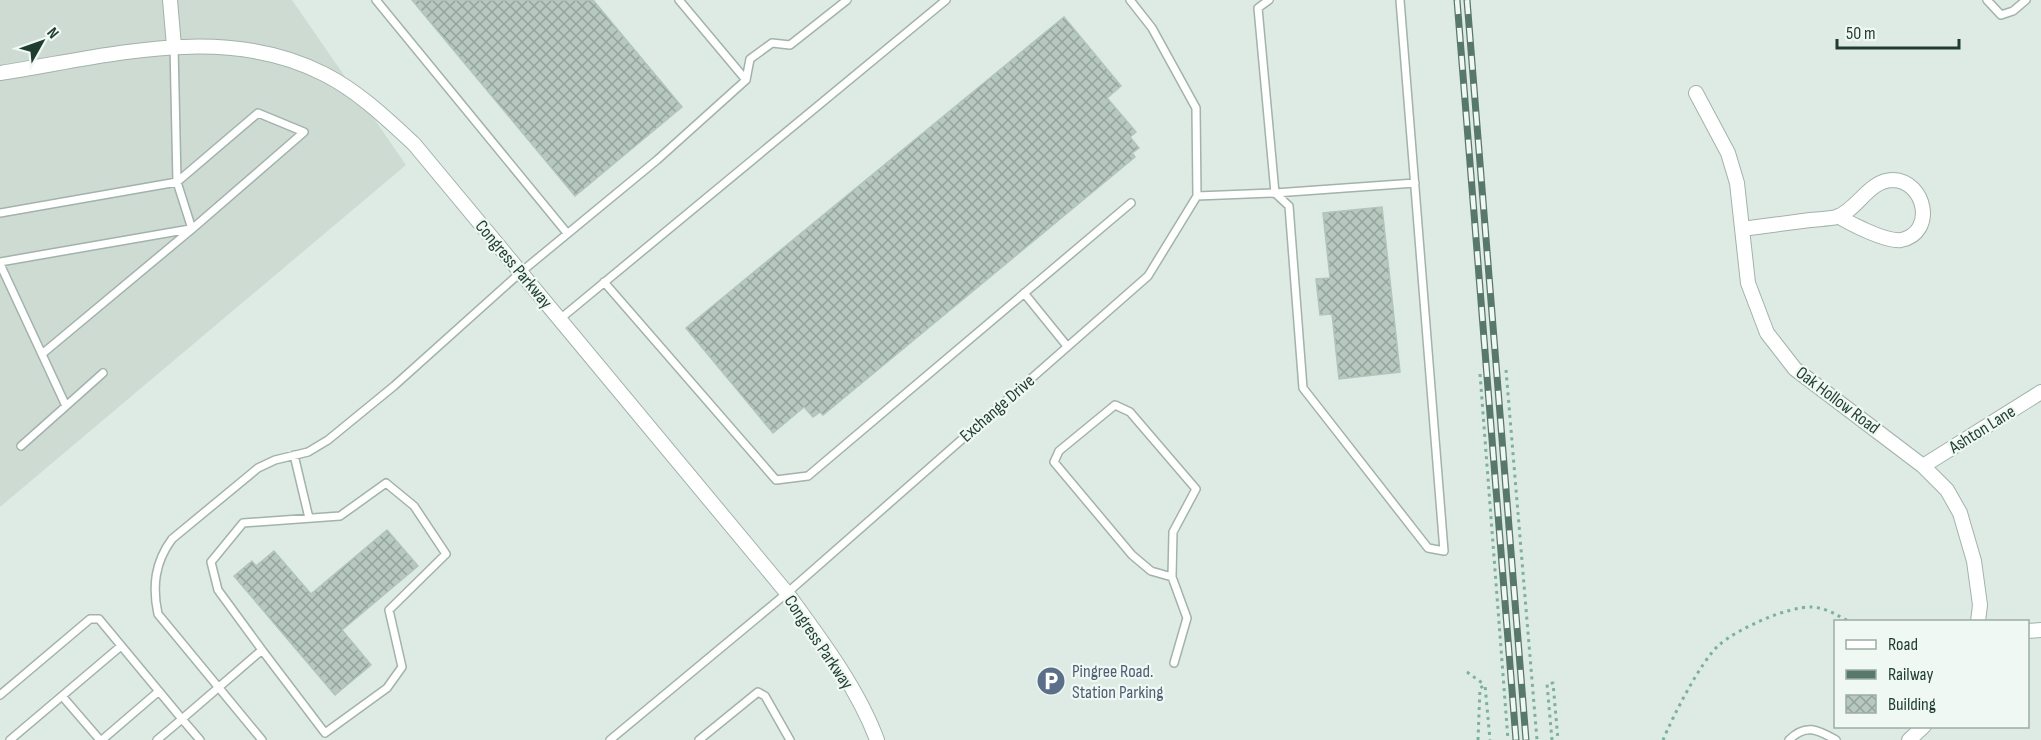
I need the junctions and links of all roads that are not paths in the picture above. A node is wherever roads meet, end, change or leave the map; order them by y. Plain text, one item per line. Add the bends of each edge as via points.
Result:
1 (170, 0) edge
2 (376, 0) edge
3 (679, 0) edge
4 (847, 0) edge
5 (946, 0) edge
6 (1130, 0) edge
7 (1269, 0) edge
8 (1400, 0) edge
9 (1987, 0) edge
10 (2026, 0) edge
11 (174, 46) junction
12 (0, 73) edge
13 (746, 80) junction
14 (1696, 93) dead end
15 (177, 182) junction
16 (1414, 183) junction
17 (1275, 193) junction
18 (1197, 196) junction
19 (1131, 203) dead end
20 (0, 213) edge
21 (1838, 216) junction
22 (192, 229) junction
23 (1742, 229) junction
24 (567, 233) junction
25 (0, 263) edge
26 (521, 272) junction
27 (604, 282) junction
28 (1024, 293) junction
29 (560, 319) junction
30 (1067, 346) junction
31 (42, 354) junction
32 (103, 373) dead end
33 (2041, 392) edge
34 (66, 406) junction
35 (21, 446) dead end
36 (294, 455) junction
37 (1923, 466) junction
38 (309, 519) junction
39 (1172, 577) junction
40 (787, 593) junction
41 (1978, 620) edge
42 (121, 646) junction
43 (262, 650) junction
44 (1174, 663) dead end
45 (218, 689) junction
46 (159, 691) junction
47 (0, 695) edge
48 (62, 696) junction
49 (182, 719) junction
50 (1922, 728) edge
51 (326, 737) edge
52 (10, 740) edge
53 (101, 740) edge
54 (157, 740) edge
55 (200, 740) edge
56 (262, 740) edge
57 (610, 740) edge
58 (699, 740) edge
59 (790, 740) edge
60 (877, 740) edge
61 (1789, 740) edge
62 (1836, 740) edge
63 (1909, 740) edge

1 - 11 street
2 - 24 lane
3 - 13 lane
4 - 13 lane via 790,45 772,43 750,59
5 - 27 lane
6 - 18 lane via 1152,28 1196,108
7 - 17 lane via 1258,8
8 - 16 lane
9 - 10 lane via 2001,15
11 - 12 street, Congress Parkway
11 - 15 lane
11 - 26 street, Congress Parkway via 239,48 288,59 325,74 376,109 414,144
13 - 24 lane
14 - 23 street, Oak Hollow Road via 1728,153 1737,183
15 - 20 lane
15 - 22 lane
15 - 22 lane via 258,113 304,132
16 - 17 lane
16 - 17 lane via 1444,551 1428,548 1303,388 1289,206
17 - 18 lane
18 - 30 lane, Exchange Drive via 1148,276
19 - 28 lane
21 - 21 street via 1887,238 1901,240 1919,227 1923,208 1912,188 1891,180 1876,185
21 - 23 street
22 - 25 lane
22 - 31 lane
23 - 37 street, Oak Hollow Road via 1748,283 1767,333 1795,369
24 - 26 lane
25 - 31 lane
26 - 29 street, Congress Parkway
26 - 36 lane via 378,400 328,440
27 - 28 lane via 776,480 808,476
27 - 29 lane
28 - 30 lane
29 - 40 street, Congress Parkway
30 - 40 lane, Exchange Drive
31 - 34 lane
32 - 34 lane
33 - 37 street, Ashton Lane
34 - 35 lane
36 - 38 lane
36 - 45 lane via 258,468 172,539 160,558 154,588 158,614
37 - 41 street, Oak Hollow Road via 1947,490 1960,513 1974,561
38 - 43 lane via 243,523 211,562 218,590
38 - 51 lane via 340,516 386,483 414,506 446,554 389,610 402,667 387,688
39 - 39 lane via 1151,571 1132,555 1054,462 1059,451 1115,405 1130,412 1196,489 1173,532
39 - 44 lane via 1187,618
40 - 57 lane, Exchange Drive
40 - 60 street, Congress Parkway via 846,680
42 - 46 lane
42 - 47 lane via 99,619 90,619
42 - 48 lane
43 - 45 lane
43 - 51 lane
45 - 49 lane
45 - 56 lane
46 - 49 lane
46 - 53 lane
48 - 52 lane
48 - 53 lane
49 - 54 lane
49 - 55 lane
50 - 63 street
58 - 59 lane via 758,692 765,696
61 - 62 lane via 1802,730 1817,729

